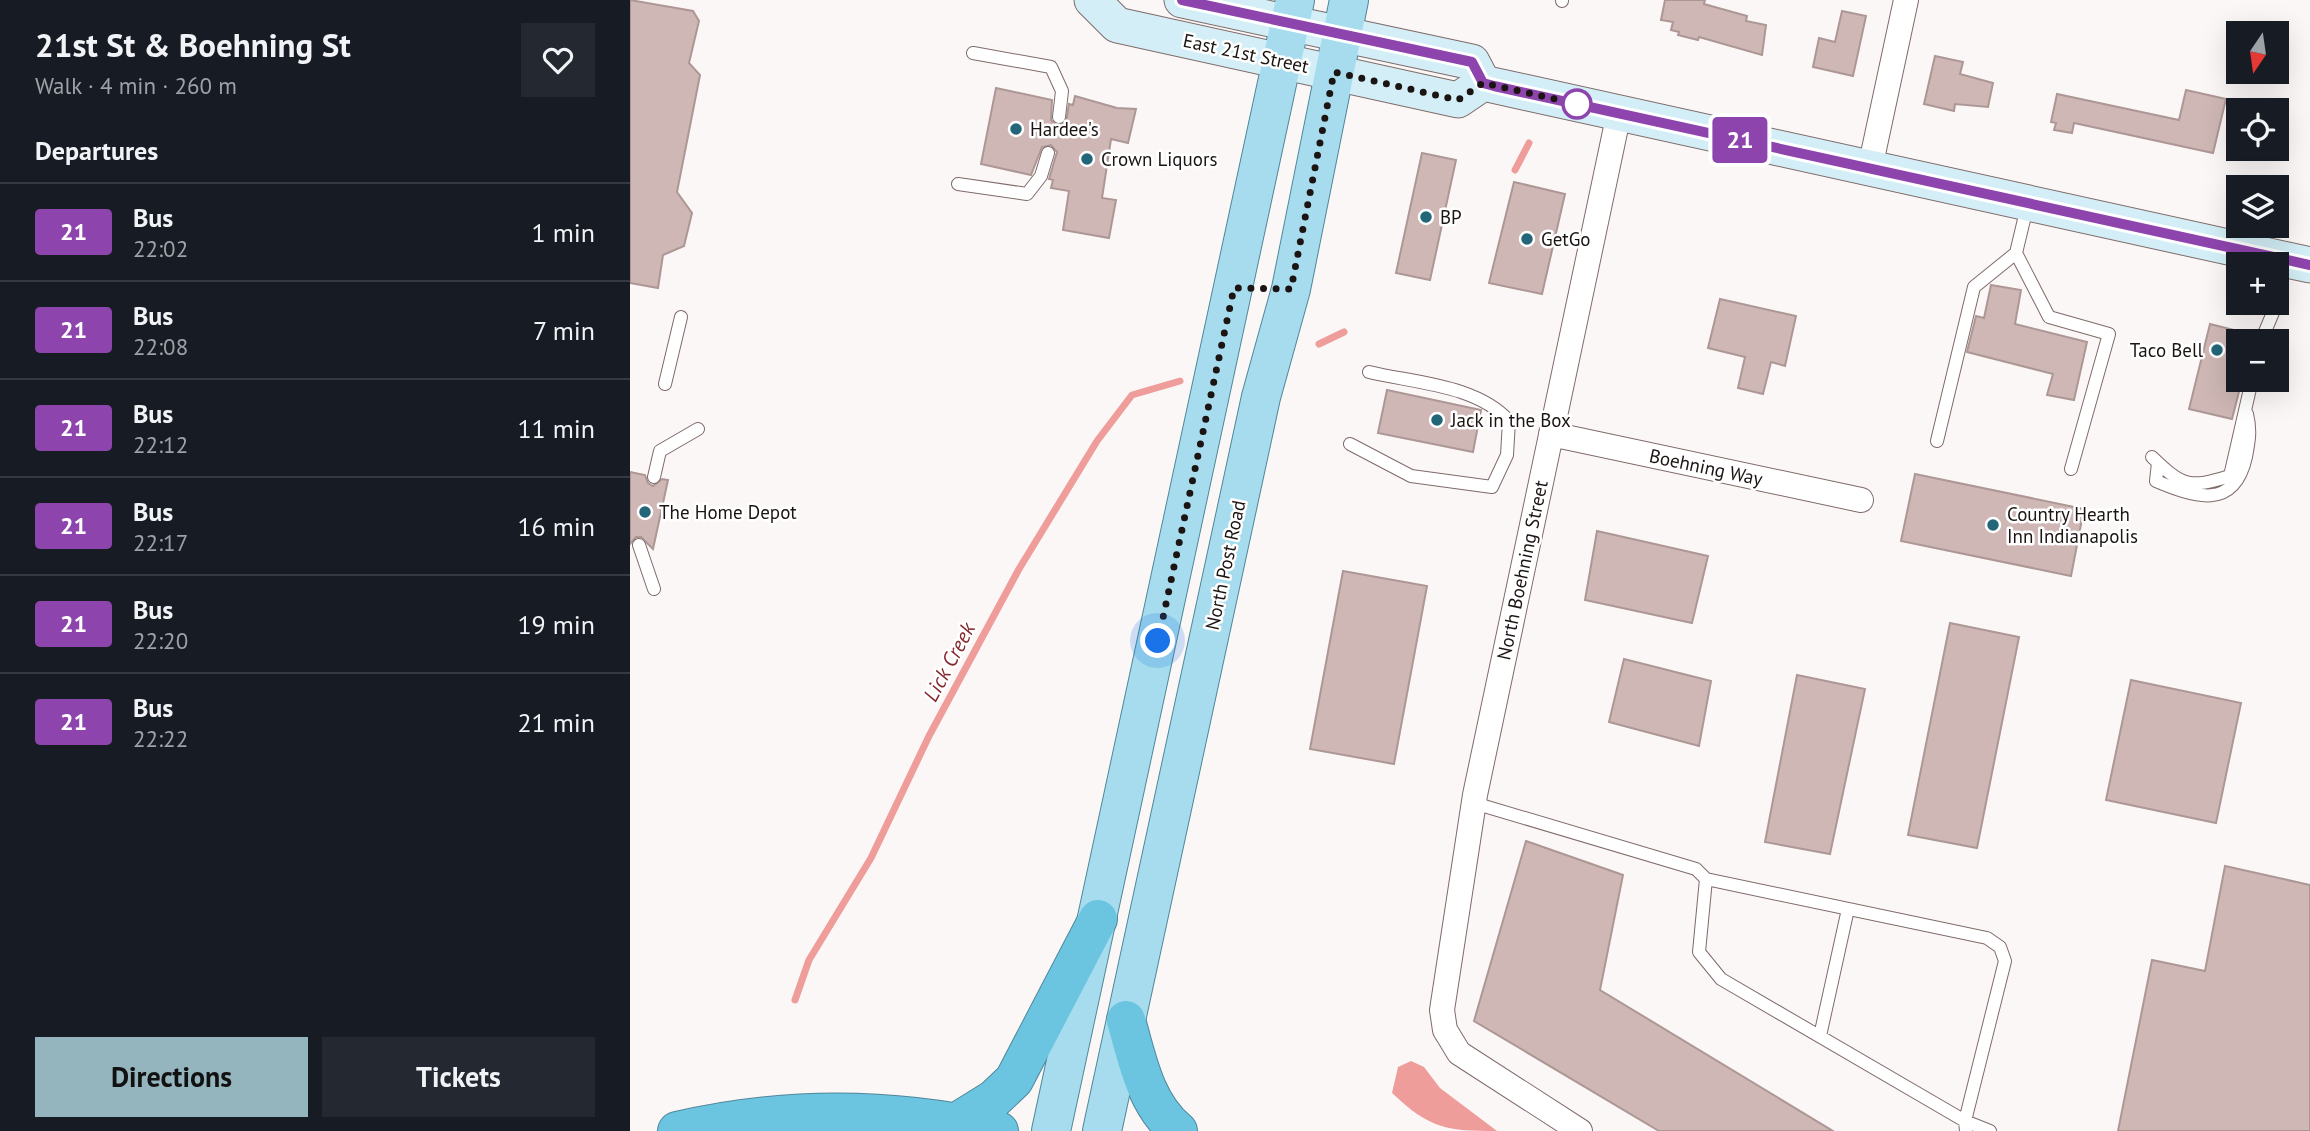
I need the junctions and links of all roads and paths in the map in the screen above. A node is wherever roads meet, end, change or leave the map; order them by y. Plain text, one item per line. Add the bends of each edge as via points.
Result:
1 (1095, 0) edge
2 (1182, 0) edge
3 (1906, 0) edge
4 (1293, 12) edge
5 (1345, 17) edge
6 (973, 53) dead end
7 (1282, 61) junction
8 (1334, 72) junction
9 (1483, 83) junction
10 (1619, 113) junction
11 (1059, 117) dead end
12 (1048, 153) dead end
13 (1870, 168) junction
14 (958, 184) dead end
15 (2028, 203) junction
16 (2016, 253) junction
17 (2310, 265) edge
18 (1234, 288) junction
19 (1291, 289) junction
20 (681, 317) dead end
21 (1369, 372) dead end
22 (665, 384) dead end
23 (2250, 392) edge
24 (698, 429) dead end
25 (1551, 434) junction
26 (1937, 441) dead end
27 (1350, 444) dead end
28 (2155, 460) dead end
29 (2071, 469) dead end
30 (654, 477) dead end
31 (1861, 500) dead end
32 (639, 545) dead end
33 (654, 589) dead end
34 (1474, 803) junction
35 (1706, 879) junction
36 (1848, 909) junction
37 (1098, 919) junction
38 (1126, 1020) junction
39 (1819, 1036) junction
40 (957, 1122) junction
41 (1965, 1126) edge
42 (677, 1131) edge
43 (999, 1131) edge
44 (1051, 1131) edge
45 (1102, 1131) edge
46 (1178, 1131) edge
47 (1580, 1131) edge
48 (1990, 1131) edge

1 - 7 main road, East 21st Street via 1117,25
2 - 4 main road, East 21st Street
3 - 13 street
4 - 5 main road, East 21st Street
4 - 7 main road
5 - 8 main road, North Post Road
5 - 9 main road, East 21st Street via 1472,62
6 - 11 lane via 1051,67 1062,91
7 - 8 main road, East 21st Street
7 - 18 main road
8 - 9 main road, East 21st Street via 1458,100
8 - 19 main road, North Post Road
9 - 10 main road
10 - 13 main road
10 - 25 street, North Boehning Street
12 - 14 lane via 1041,176 1027,194
13 - 15 main road
15 - 16 lane
15 - 17 main road
16 - 26 lane via 1974,287
16 - 29 lane via 2049,317 2109,334
18 - 19 main road
18 - 37 main road
19 - 38 main road, North Post Road via 1261,397
20 - 22 lane
21 - 27 lane via 1471,396 1496,407 1510,421 1507,455 1492,487 1411,476
23 - 28 lane via 2230,477 2206,484 2176,481
24 - 30 lane via 660,451
25 - 31 street, Boehning Way
25 - 34 street, North Boehning Street
32 - 33 lane
34 - 35 lane via 1696,869
34 - 47 street, North Boehning Street via 1442,1005 1445,1030 1455,1049 1471,1063
35 - 36 lane
35 - 39 lane via 1699,951 1721,979
36 - 39 lane
36 - 41 lane via 1987,938 2000,947 2005,961
37 - 40 highway via 1014,1080 995,1099
37 - 44 main road
38 - 45 main road, North Post Road
38 - 46 highway via 1151,1097
39 - 41 lane
40 - 42 highway via 867,1112 792,1113
40 - 43 highway
41 - 48 lane

